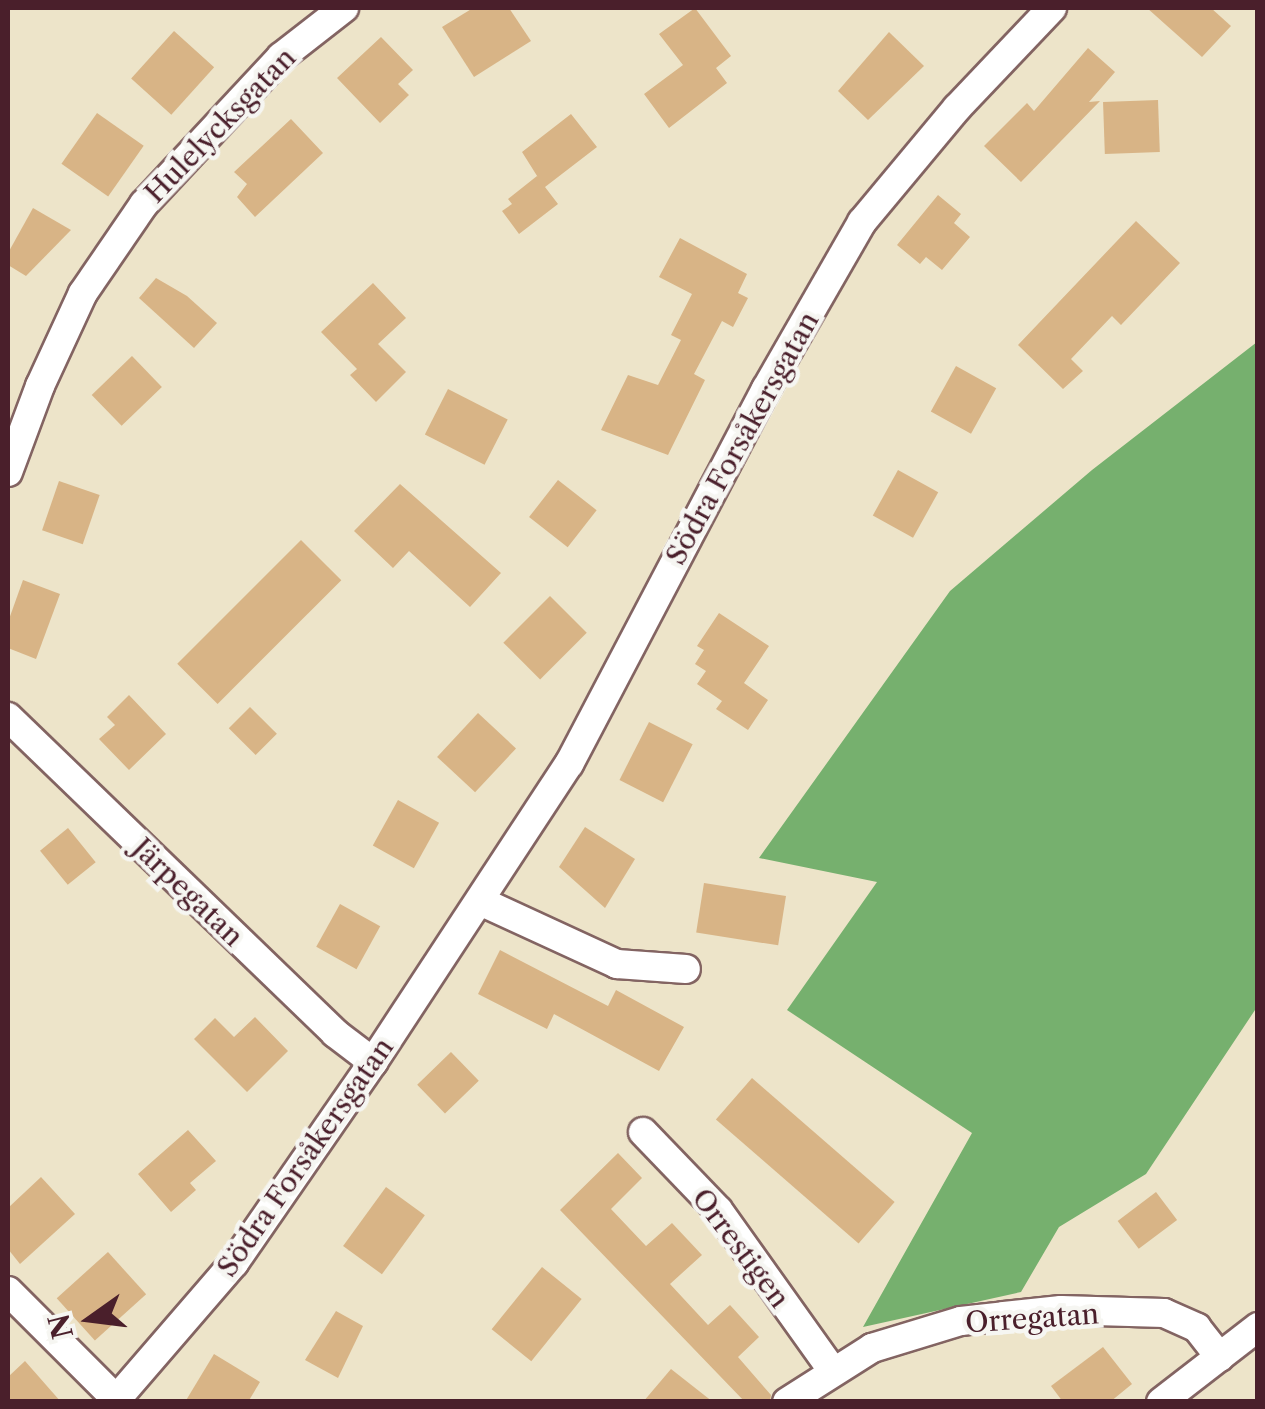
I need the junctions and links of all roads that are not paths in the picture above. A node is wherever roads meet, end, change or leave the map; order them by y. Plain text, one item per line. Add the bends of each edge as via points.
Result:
1 (344, 8) edge
2 (1052, 8) edge
3 (8, 472) edge
4 (8, 717) edge
5 (480, 902) junction
6 (686, 969) dead end
7 (372, 1062) junction
8 (643, 1132) dead end
9 (8, 1291) edge
10 (1258, 1327) edge
11 (1220, 1357) junction
12 (832, 1370) junction
13 (115, 1400) edge
14 (787, 1402) edge
15 (1161, 1402) edge

1 - 3 street, Hulelycksgatan via 281,57 144,204 83,294
2 - 5 street, Södra Forsåkersgatan via 862,222 766,389 569,764
4 - 7 street, Järpegatan via 334,1033
5 - 6 street via 617,964
5 - 7 street, Södra Forsåkersgatan
7 - 13 street, Södra Forsåkersgatan via 234,1262
8 - 12 street, Orrestigen via 718,1210
9 - 13 street
10 - 11 street
11 - 12 street, Orregatan via 1198,1328 1164,1313 1061,1310 961,1321 872,1348
11 - 15 street
12 - 14 street, Orregatan

